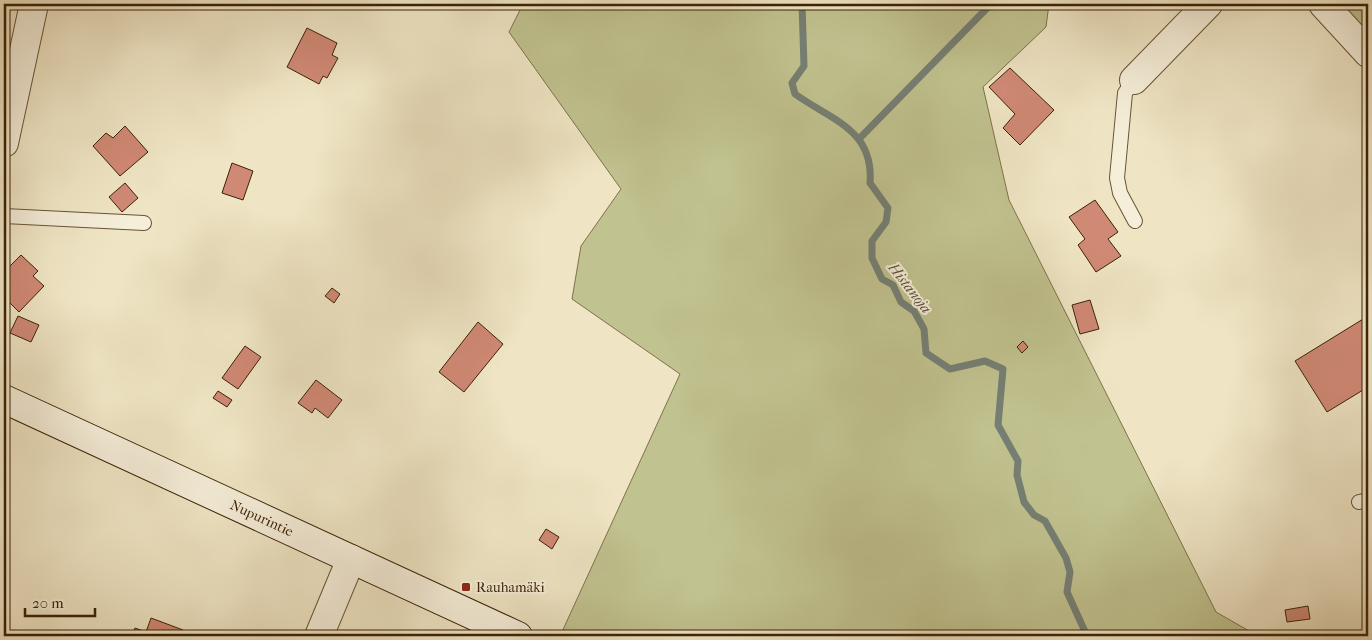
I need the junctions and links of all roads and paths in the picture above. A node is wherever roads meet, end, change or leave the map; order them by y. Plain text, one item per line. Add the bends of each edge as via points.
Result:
1 (34, 4) edge
2 (1208, 4) edge
3 (1323, 4) edge
4 (1368, 53) edge
5 (1134, 80) joint
6 (4, 144) edge
7 (4, 216) edge
8 (1135, 221) dead end
9 (144, 223) dead end
10 (4, 399) edge
11 (351, 559) junction
12 (320, 636) edge
13 (518, 636) edge

1 - 6 main road
2 - 5 main road
3 - 4 main road
5 - 8 lane via 1125,93 1117,178 1120,193
7 - 9 lane
10 - 11 main road, Nupurintie
11 - 12 main road
11 - 13 main road, Nupurintie

